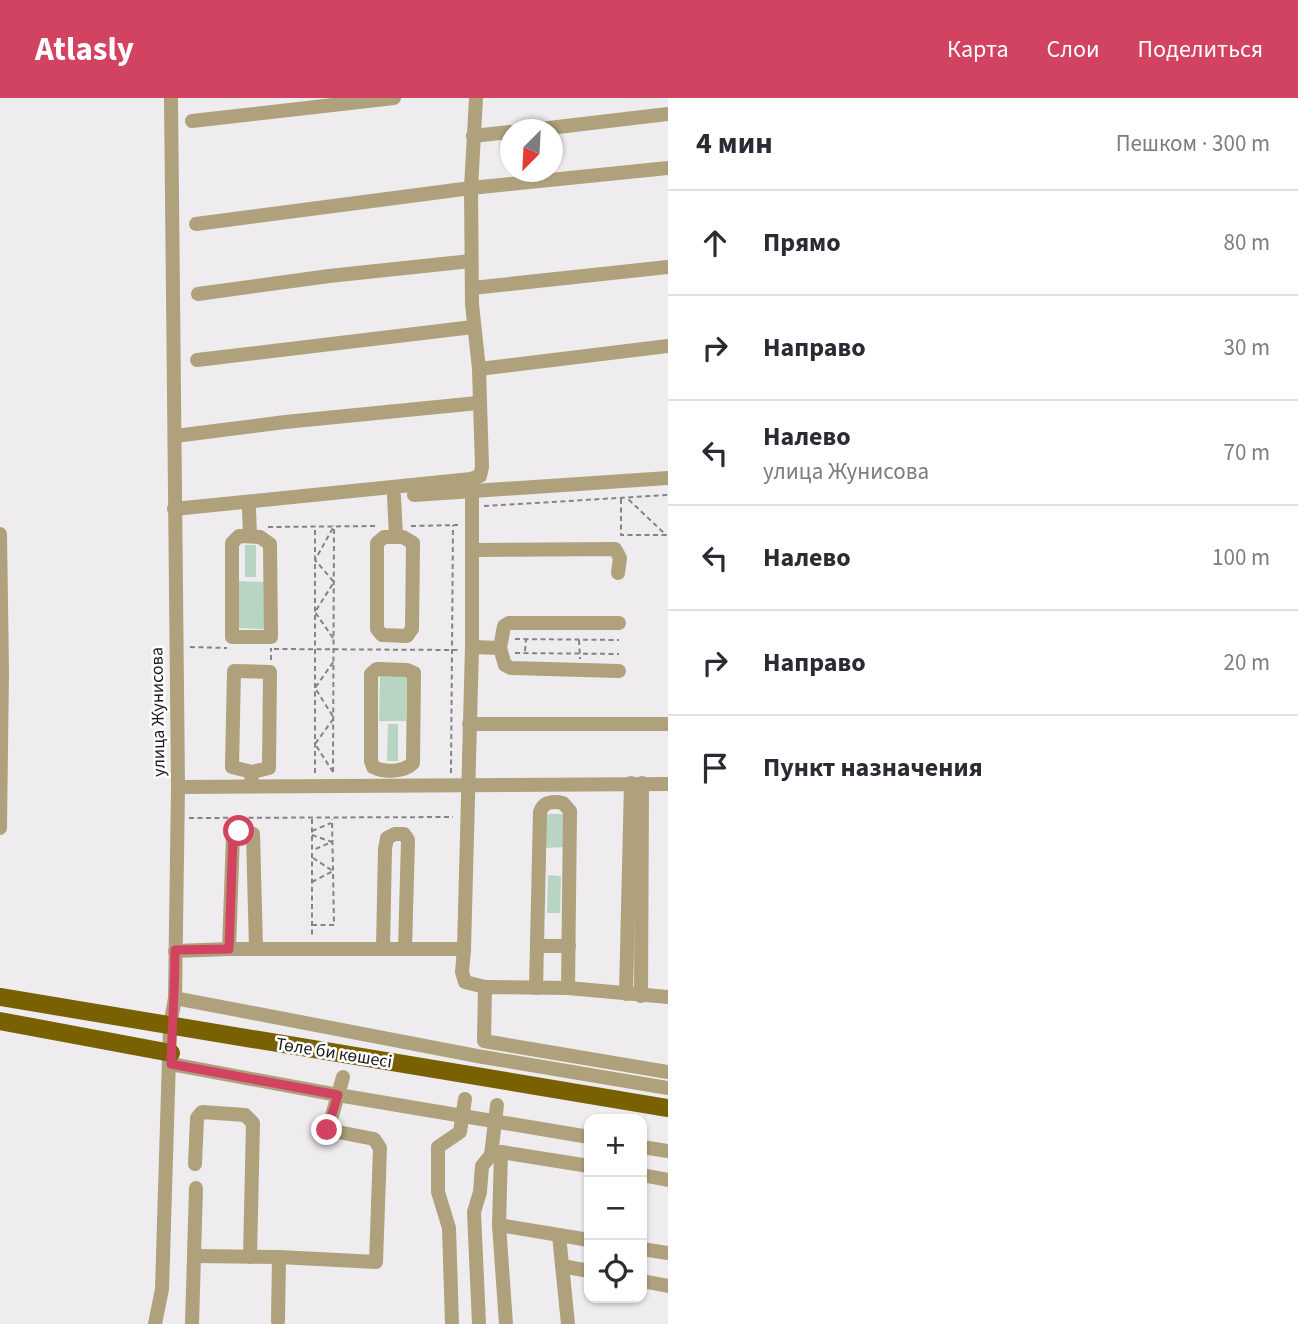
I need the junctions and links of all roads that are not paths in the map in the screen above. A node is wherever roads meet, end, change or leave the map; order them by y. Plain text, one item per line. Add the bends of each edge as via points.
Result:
1 (171, 98) edge
2 (394, 98) edge
3 (480, 99) edge
4 (668, 114) edge
5 (192, 121) dead end
6 (563, 126) edge
7 (500, 133) edge
8 (473, 136) junction
9 (668, 167) edge
10 (471, 188) junction
11 (196, 224) dead end
12 (471, 261) junction
13 (668, 267) edge
14 (472, 288) junction
15 (198, 294) dead end
16 (473, 327) junction
17 (668, 346) edge
18 (197, 360) dead end
19 (479, 369) junction
20 (478, 403) junction
21 (175, 436) junction
22 (668, 478) edge
23 (471, 490) junction
24 (394, 496) junction
25 (249, 509) junction
26 (175, 513) junction
27 (396, 531) junction
28 (0, 534) edge
29 (250, 536) junction
30 (472, 550) junction
31 (618, 573) dead end
32 (619, 622) dead end
33 (472, 646) junction
34 (501, 646) junction
35 (619, 671) dead end
36 (470, 724) junction
37 (668, 724) edge
38 (397, 777) junction
39 (252, 779) junction
40 (637, 783) junction
41 (469, 784) junction
42 (668, 784) edge
43 (178, 787) junction
44 (0, 828) edge
45 (538, 946) junction
46 (569, 946) junction
47 (256, 948) junction
48 (383, 948) junction
49 (405, 948) junction
50 (229, 949) junction
51 (464, 949) junction
52 (175, 950) junction
53 (485, 987) junction
54 (536, 988) junction
55 (568, 988) junction
56 (634, 995) junction
57 (668, 997) edge
58 (0, 998) edge
59 (175, 998) junction
60 (0, 1021) edge
61 (170, 1026) junction
62 (484, 1041) junction
63 (483, 1057) junction
64 (171, 1058) junction
65 (668, 1072) edge
66 (343, 1077) dead end
67 (668, 1088) edge
68 (338, 1095) junction
69 (465, 1099) dead end
70 (668, 1108) edge
71 (496, 1113) junction
72 (462, 1116) junction
73 (584, 1136) edge
74 (647, 1148) edge
75 (668, 1151) edge
76 (496, 1153) junction
77 (195, 1164) dead end
78 (584, 1165) edge
79 (647, 1176) edge
80 (668, 1180) edge
81 (196, 1188) dead end
82 (499, 1225) junction
83 (559, 1235) junction
84 (584, 1239) edge
85 (647, 1250) edge
86 (668, 1253) edge
87 (194, 1256) junction
88 (250, 1257) junction
89 (279, 1257) junction
90 (562, 1266) junction
91 (584, 1270) edge
92 (647, 1282) edge
93 (668, 1286) edge
94 (278, 1321) dead end
95 (571, 1323) edge
96 (155, 1324) edge
97 (192, 1324) edge
98 (452, 1324) edge
99 (479, 1324) edge
100 (506, 1324) edge

1 - 21 street, улица Жунисова
2 - 5 street
3 - 8 street
4 - 6 street
7 - 8 street
8 - 10 street
9 - 10 street
10 - 11 street
10 - 12 street
12 - 14 street
12 - 15 street
13 - 14 street
14 - 16 street
16 - 18 street
16 - 19 street
17 - 19 street
19 - 20 street
20 - 21 street
20 - 26 street via 480,476
21 - 26 street, улица Жунисова
22 - 23 street
23 - 24 street
23 - 30 street
24 - 25 street
24 - 27 street
25 - 26 street
25 - 29 street
26 - 43 street, улица Жунисова
27 - 27 street via 377,543 377,629 382,635 407,636 412,629 413,543
28 - 44 street
29 - 29 street via 270,544 271,637 232,637 232,543 239,536
30 - 31 street via 609,548 619,552
30 - 33 street
32 - 34 street via 509,623 504,626
33 - 34 street
33 - 36 street
34 - 35 street via 508,668
36 - 37 street
36 - 41 street
38 - 38 street via 373,767 371,761 371,674 377,670 414,673 413,763
38 - 39 street
38 - 41 street
39 - 39 street via 232,767 234,671 270,671 269,768
39 - 43 street
40 - 41 street
40 - 42 street
40 - 56 street
41 - 51 street
43 - 52 street, улица Жунисова
45 - 46 street
45 - 46 street via 540,812 549,802 563,803 570,810
45 - 54 street
46 - 55 street
47 - 48 street
47 - 50 street
47 - 50 street via 253,834 244,831 233,835
48 - 49 street
48 - 49 street via 385,849 387,838 395,834 404,834 408,840
49 - 51 street
50 - 52 street
51 - 53 street via 465,982
52 - 59 street, улица Жунисова
53 - 54 street
53 - 62 street
54 - 55 street
55 - 56 street
56 - 57 street
58 - 61 main road, Төле би көшесі
59 - 61 street, улица Жунисова
59 - 63 street
60 - 64 main road
61 - 64 street, улица Жунисова
61 - 70 main road, Төле би көшесі
62 - 63 street
62 - 65 street
63 - 67 street
64 - 68 street
64 - 96 street, улица Жунисова via 162,1290
66 - 68 street
68 - 72 street
68 - 89 street via 327,1130 374,1139 380,1148 376,1262
69 - 72 street
71 - 72 street
71 - 73 street
71 - 76 street
72 - 98 street via 460,1132 438,1147 438,1192 449,1228
74 - 75 street
76 - 78 street
76 - 82 street
76 - 99 street via 480,1171 474,1212
77 - 88 street via 197,1118 202,1112 245,1115 253,1123
79 - 80 street
81 - 87 street
82 - 83 street
82 - 100 street
83 - 84 street
83 - 90 street
85 - 86 street
87 - 88 street
87 - 97 street
88 - 89 street
89 - 94 street
90 - 91 street
90 - 95 street
92 - 93 street

